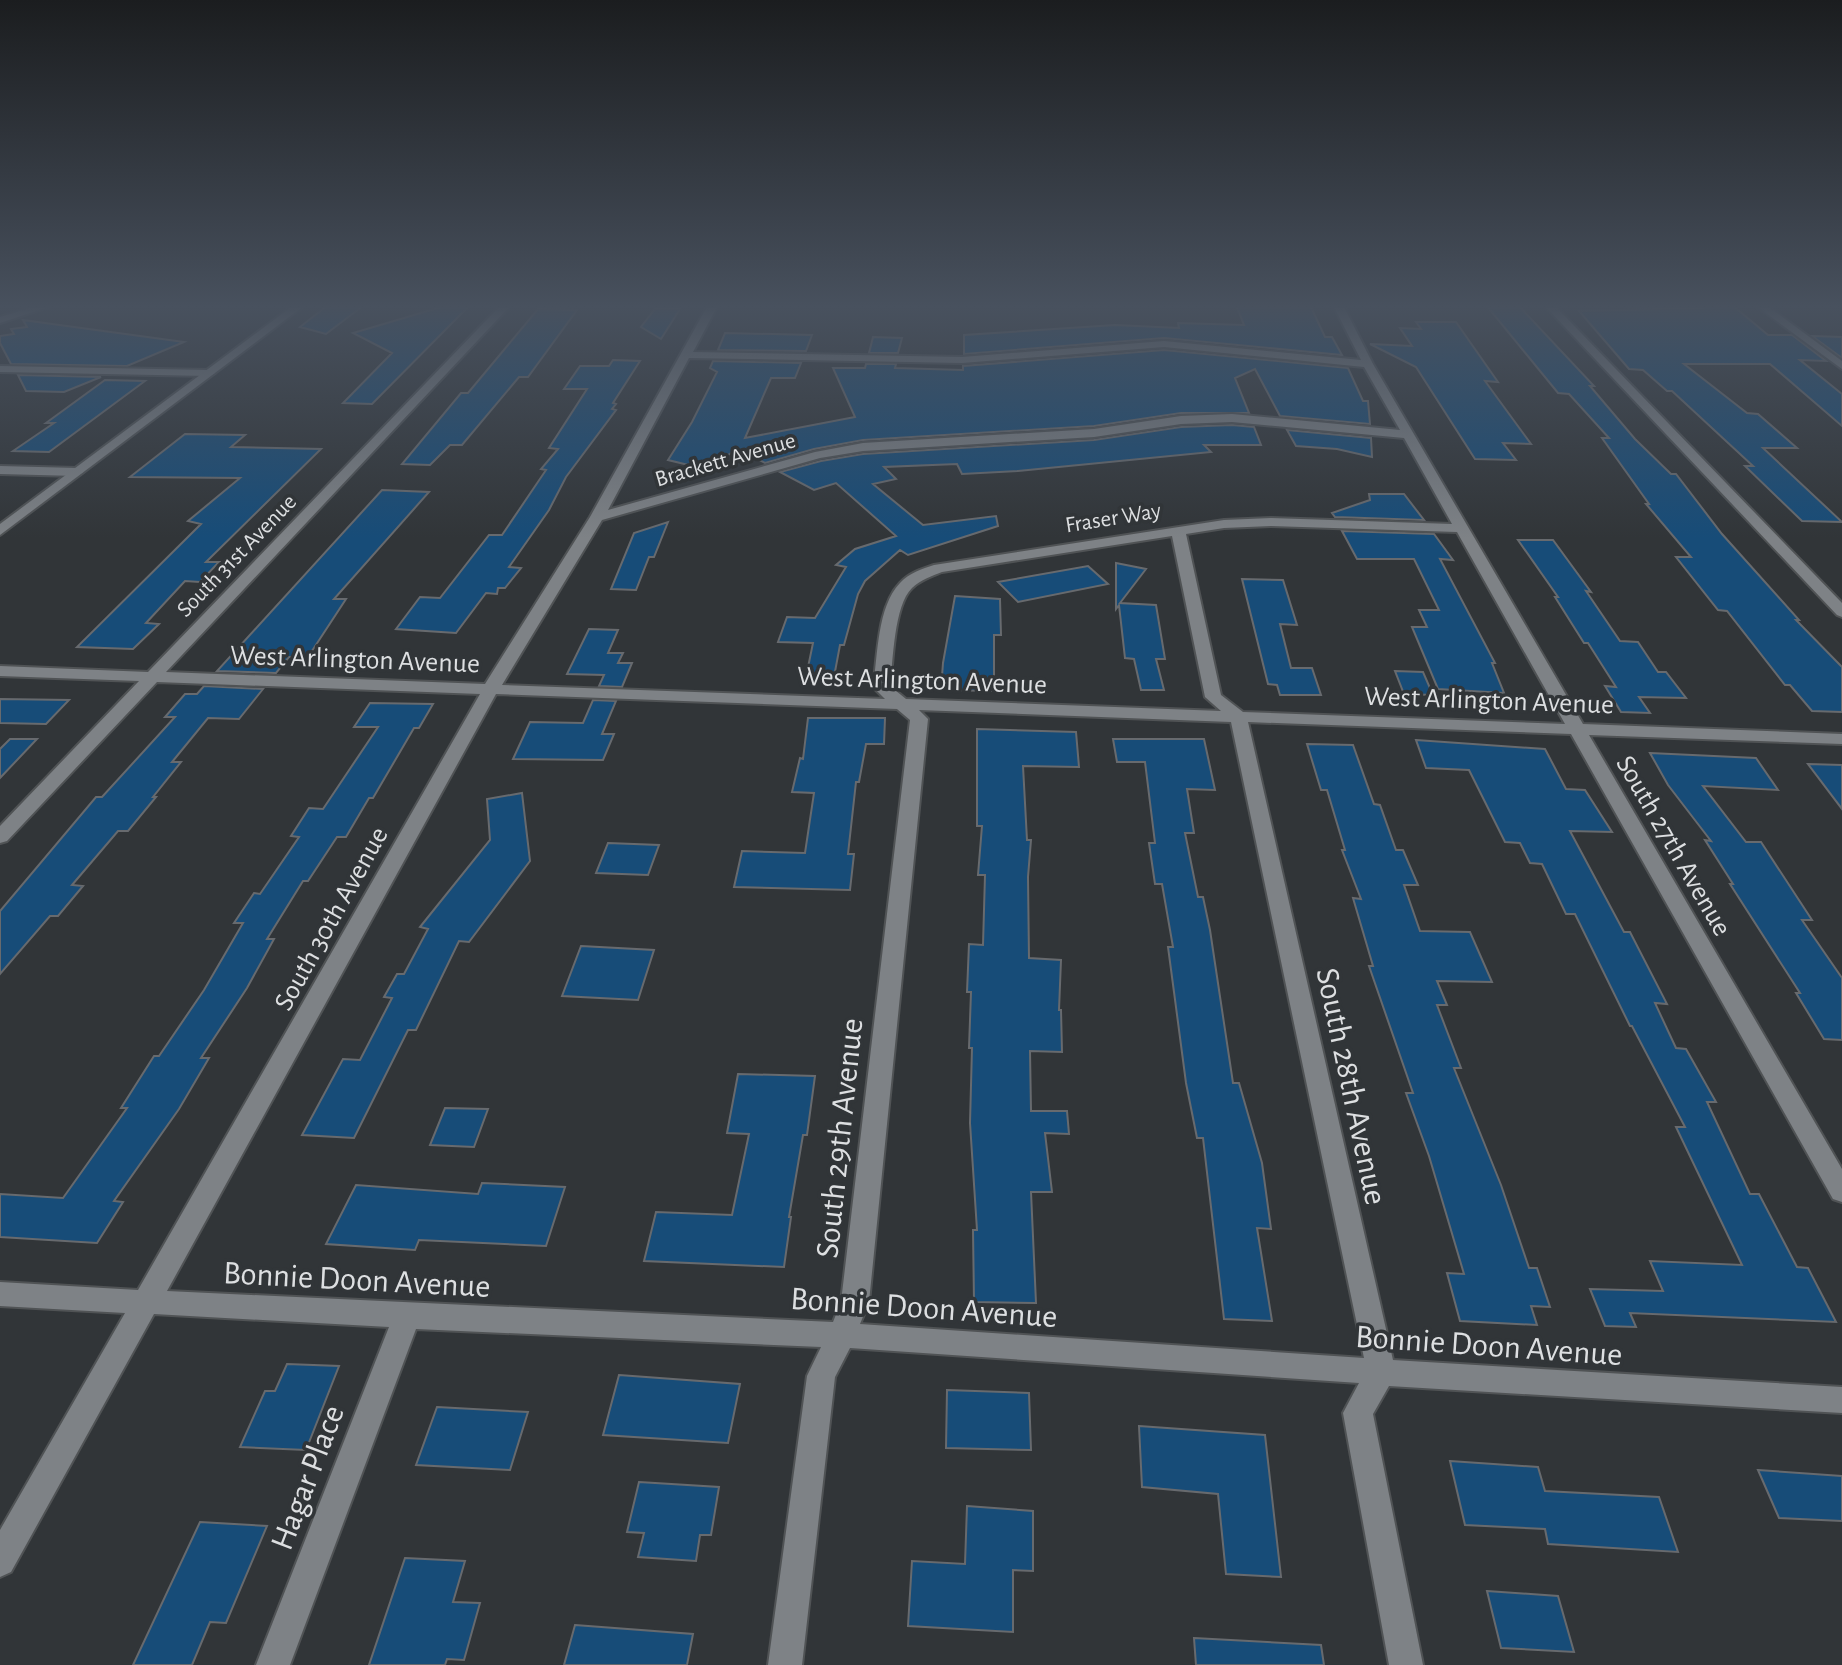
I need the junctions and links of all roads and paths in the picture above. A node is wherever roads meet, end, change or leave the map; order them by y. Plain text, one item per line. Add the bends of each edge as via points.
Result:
1 (196, 383) edge
2 (432, 383) edge
3 (670, 383) edge
4 (1379, 383) edge
5 (1623, 383) edge
6 (1409, 435) junction
7 (0, 470) edge
8 (77, 472) junction
9 (597, 517) junction
10 (1462, 528) junction
11 (1178, 530) junction
12 (0, 531) edge
13 (1842, 612) edge
14 (0, 671) edge
15 (152, 677) junction
16 (490, 690) junction
17 (898, 704) junction
18 (1238, 716) junction
19 (1578, 729) junction
20 (1842, 739) edge
21 (0, 837) edge
22 (1842, 1192) edge
23 (0, 1294) edge
24 (146, 1301) junction
25 (407, 1316) junction
26 (842, 1335) junction
27 (1381, 1372) junction
28 (1842, 1400) edge
29 (0, 1561) edge
30 (273, 1665) edge
31 (785, 1665) edge
32 (1406, 1665) edge

1 - 8 street
2 - 15 street, South 31st Avenue
3 - 9 street, South 30th Avenue
4 - 6 street, South 27th Avenue
5 - 13 street
6 - 9 street, Brackett Avenue via 1232,418 1094,433 863,447
6 - 10 street, South 27th Avenue
7 - 8 street
8 - 12 street
9 - 16 street, South 30th Avenue
10 - 11 street, Fraser Way via 1271,522
10 - 19 street, South 27th Avenue
11 - 17 street, Fraser Way via 969,562 915,578 902,589 895,605 881,687
11 - 18 street via 1213,697
14 - 15 street, West Arlington Avenue
15 - 16 street, West Arlington Avenue
15 - 21 street, South 31st Avenue
16 - 17 street, West Arlington Avenue
16 - 24 street, South 30th Avenue
17 - 18 street, West Arlington Avenue
17 - 26 street, South 29th Avenue via 919,719 855,1302
18 - 19 street, West Arlington Avenue
18 - 27 street, South 28th Avenue
19 - 20 street, West Arlington Avenue
19 - 22 street, South 27th Avenue
23 - 24 street, Bonnie Doon Avenue
24 - 25 street, Bonnie Doon Avenue
24 - 29 street, South 30th Avenue
25 - 26 street, Bonnie Doon Avenue
25 - 30 street, Hagar Place
26 - 27 street, Bonnie Doon Avenue
26 - 31 street, South 29th Avenue via 821,1376
27 - 28 street, Bonnie Doon Avenue
27 - 32 street via 1358,1413

